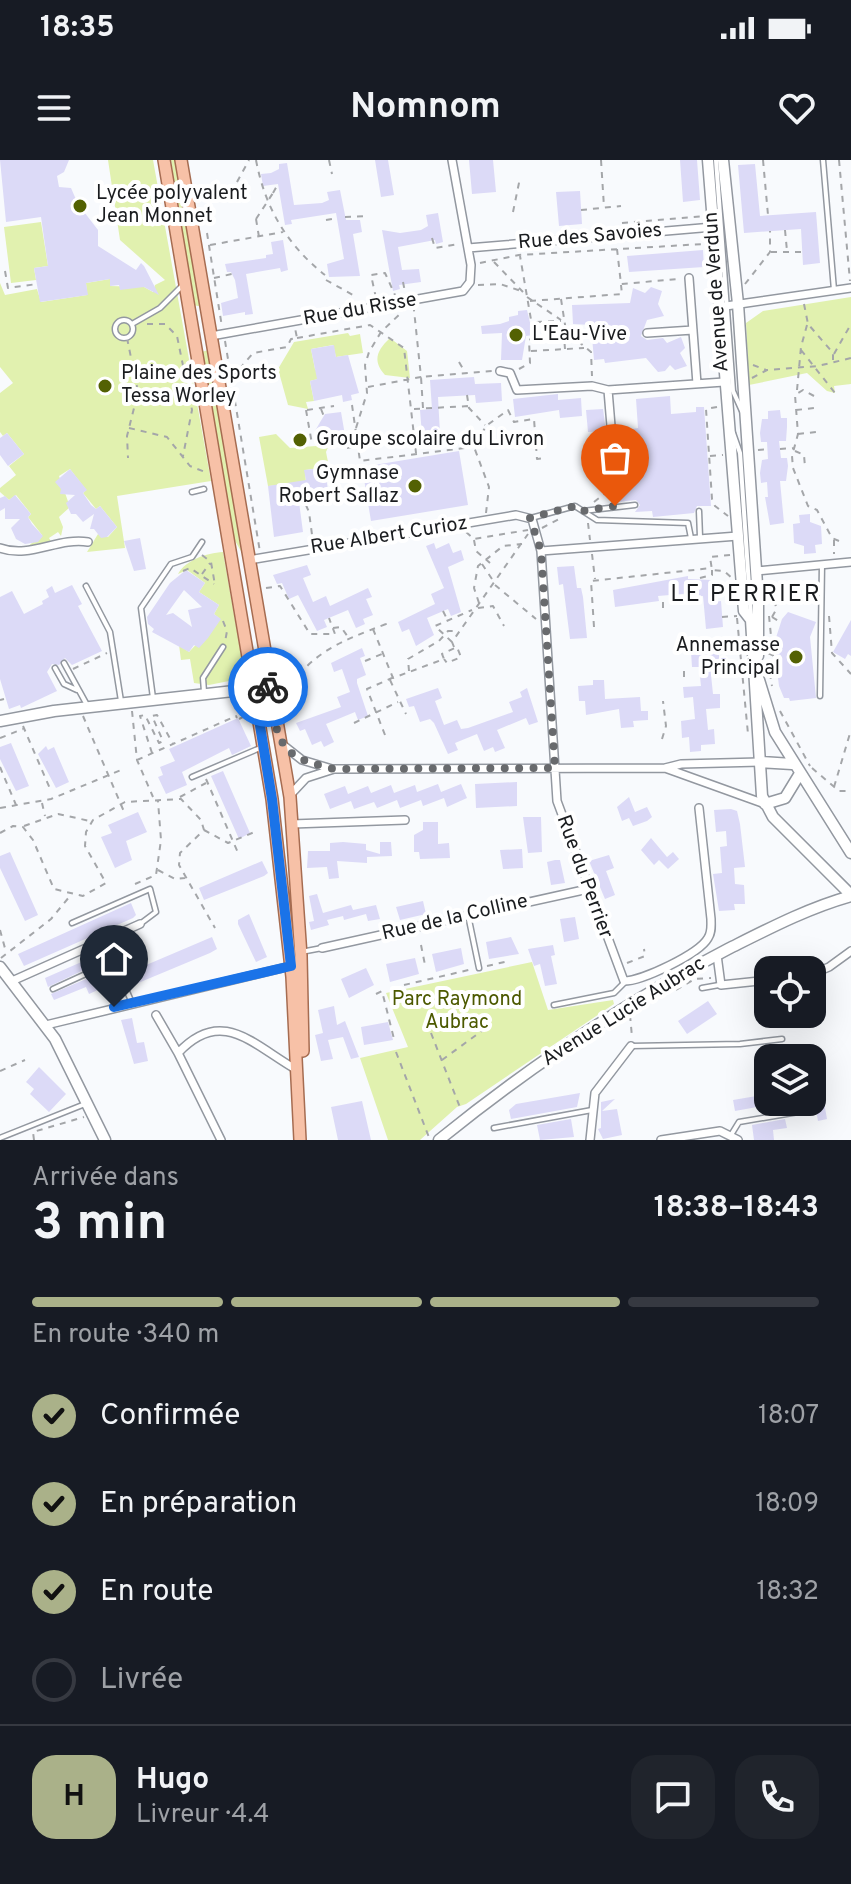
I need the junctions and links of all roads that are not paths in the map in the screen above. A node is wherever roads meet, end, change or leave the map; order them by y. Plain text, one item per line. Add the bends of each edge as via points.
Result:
1 (164, 160) edge
2 (452, 160) edge
3 (708, 160) edge
4 (716, 160) edge
5 (723, 160) edge
6 (823, 160) edge
7 (184, 163) edge
8 (713, 227) junction
9 (468, 245) junction
10 (689, 278) road end
11 (183, 285) junction
12 (851, 288) edge
13 (834, 290) junction
14 (738, 304) junction
15 (722, 306) junction
16 (133, 326) junction
17 (191, 330) junction
18 (693, 330) junction
19 (647, 333) dead end
20 (214, 335) junction
21 (193, 345) junction
22 (500, 371) road end
23 (724, 382) junction
24 (697, 384) junction
25 (608, 390) junction
26 (745, 415) junction
27 (727, 425) junction
28 (611, 426) dead end
29 (204, 489) dead end
30 (192, 492) dead end
31 (635, 505) dead end
32 (583, 511) junction
33 (699, 511) dead end
34 (530, 518) junction
35 (738, 536) junction
36 (696, 540) junction
37 (88, 542) dead end
38 (202, 542) dead end
39 (0, 548) edge
40 (541, 551) junction
41 (232, 558) junction
42 (254, 558) junction
43 (851, 562) edge
44 (822, 564) junction
45 (756, 571) junction
46 (86, 586) dead end
47 (751, 620) junction
48 (223, 647) road end
49 (64, 663) dead end
50 (55, 668) dead end
51 (269, 687) junction
52 (254, 689) junction
53 (79, 691) junction
54 (204, 694) junction
55 (820, 696) dead end
56 (153, 700) junction
57 (126, 703) junction
58 (84, 708) junction
59 (0, 721) edge
60 (278, 740) junction
61 (264, 748) junction
62 (760, 762) junction
63 (792, 764) junction
64 (267, 767) junction
65 (555, 768) junction
66 (665, 768) junction
67 (334, 769) junction
68 (799, 775) junction
69 (192, 777) dead end
70 (306, 778) junction
71 (287, 783) junction
72 (290, 797) junction
73 (272, 799) junction
74 (765, 804) junction
75 (699, 808) dead end
76 (405, 820) dead end
77 (292, 827) junction
78 (276, 831) junction
79 (851, 853) edge
80 (833, 877) junction
81 (588, 889) junction
82 (851, 896) edge
83 (821, 904) junction
84 (468, 915) junction
85 (72, 923) dead end
86 (140, 924) joint
87 (104, 939) junction
88 (322, 948) joint
89 (851, 951) edge
90 (301, 953) junction
91 (717, 955) junction
92 (114, 961) junction
93 (291, 966) junction
94 (0, 967) edge
95 (479, 968) road end
96 (826, 968) edge
97 (754, 980) edge
98 (12, 981) junction
99 (721, 981) junction
100 (625, 982) junction
101 (702, 988) dead end
102 (53, 989) dead end
103 (132, 1003) junction
104 (554, 1005) dead end
105 (156, 1015) dead end
106 (46, 1025) junction
107 (782, 1039) dead end
108 (631, 1046) joint
109 (178, 1053) junction
110 (297, 1070) junction
111 (90, 1108) junction
112 (592, 1110) junction
113 (774, 1116) edge
114 (494, 1128) dead end
115 (734, 1137) edge
116 (0, 1138) edge
117 (105, 1140) edge
118 (221, 1140) edge
119 (300, 1140) edge
120 (306, 1140) edge
121 (439, 1140) edge
122 (590, 1140) edge
123 (661, 1140) edge

1 - 11 main road
2 - 9 street
3 - 8 street, Avenue de Verdun
4 - 15 lane, Avenue de Verdun
5 - 14 street, Avenue de Verdun
6 - 13 lane
7 - 20 main road
8 - 9 street, Rue des Savoies
8 - 15 street, Avenue de Verdun
9 - 20 street, Rue du Risse via 474,264 463,291
10 - 18 street
11 - 16 lane
11 - 17 main road
12 - 13 street
13 - 14 street
14 - 15 street
14 - 26 street, Avenue de Verdun
15 - 23 street, Avenue de Verdun
15 - 26 lane, Avenue de Verdun via 733,391
16 - 16 lane via 125,320 116,325 117,336 127,338
17 - 20 main road
17 - 21 main road
18 - 19 street
18 - 24 street
20 - 21 main road
20 - 42 main road
21 - 41 main road
22 - 25 street via 510,373 517,390
23 - 24 street
23 - 27 street, Avenue de Verdun
24 - 25 street
25 - 28 street
26 - 45 street, Avenue de Verdun
27 - 35 street, Avenue de Verdun
27 - 47 lane, Avenue de Verdun via 740,453
29 - 30 lane
31 - 32 lane
32 - 34 lane via 575,506
32 - 36 lane via 597,520 688,523
33 - 36 lane
34 - 40 street, Rue du Perrier
34 - 42 street, Rue Albert Curioz via 519,515
35 - 36 street
35 - 47 street, Avenue de Verdun via 744,611
36 - 40 street
37 - 39 street via 28,551
38 - 56 lane via 198,552 171,564 141,608
40 - 65 street, Rue du Perrier
41 - 42 main road
41 - 52 main road
42 - 51 main road
43 - 44 street
44 - 45 street
44 - 55 lane
45 - 63 street, Avenue de Verdun via 760,686
46 - 57 lane via 110,632
47 - 62 street, Avenue de Verdun
48 - 54 lane via 203,678
49 - 53 lane
50 - 53 lane via 64,684
51 - 52 street
51 - 60 main road
52 - 54 street
52 - 61 main road
53 - 58 lane
54 - 56 street
56 - 57 street
57 - 58 street
58 - 59 street
60 - 67 street via 298,759
60 - 71 main road
61 - 64 main road
61 - 69 lane
62 - 63 street
62 - 66 street
62 - 74 street, Avenue de Verdun
63 - 68 street, Avenue de Verdun
64 - 71 main road
64 - 73 main road
65 - 66 street
65 - 67 street
65 - 81 street, Rue du Perrier via 560,813
66 - 74 street
67 - 70 street
68 - 74 street via 785,798
68 - 79 street, Avenue de Verdun
70 - 71 street
70 - 72 street
71 - 72 main road
72 - 73 main road
72 - 77 main road
73 - 78 main road
74 - 80 street
75 - 100 street via 709,938 647,976
76 - 77 street
77 - 78 main road
77 - 90 main road
78 - 93 main road
80 - 82 street
80 - 83 street via 834,888
81 - 84 street, Rue de la Colline
81 - 100 street, Rue du Perrier
82 - 83 street, Avenue Lucie Aubrac
83 - 91 street, Avenue Lucie Aubrac
84 - 88 street, Rue de la Colline
84 - 95 lane
85 - 86 lane via 150,889 156,912
86 - 87 street
87 - 92 lane
87 - 98 street
88 - 90 lane
89 - 96 street
90 - 120 main road
91 - 99 street
91 - 121 street, Avenue Lucie Aubrac via 599,1024
92 - 102 lane
92 - 103 lane
93 - 103 street
93 - 110 main road
94 - 98 street
97 - 99 street
98 - 106 street
99 - 101 lane
100 - 104 lane via 614,993
103 - 106 street
105 - 109 street
106 - 111 street
107 - 108 lane
108 - 112 street via 598,1087
109 - 110 street via 198,1035 222,1029
109 - 118 street
110 - 119 main road
111 - 116 lane
111 - 117 street
112 - 114 lane
112 - 122 street
113 - 115 lane via 739,1122
115 - 123 street via 710,1131

